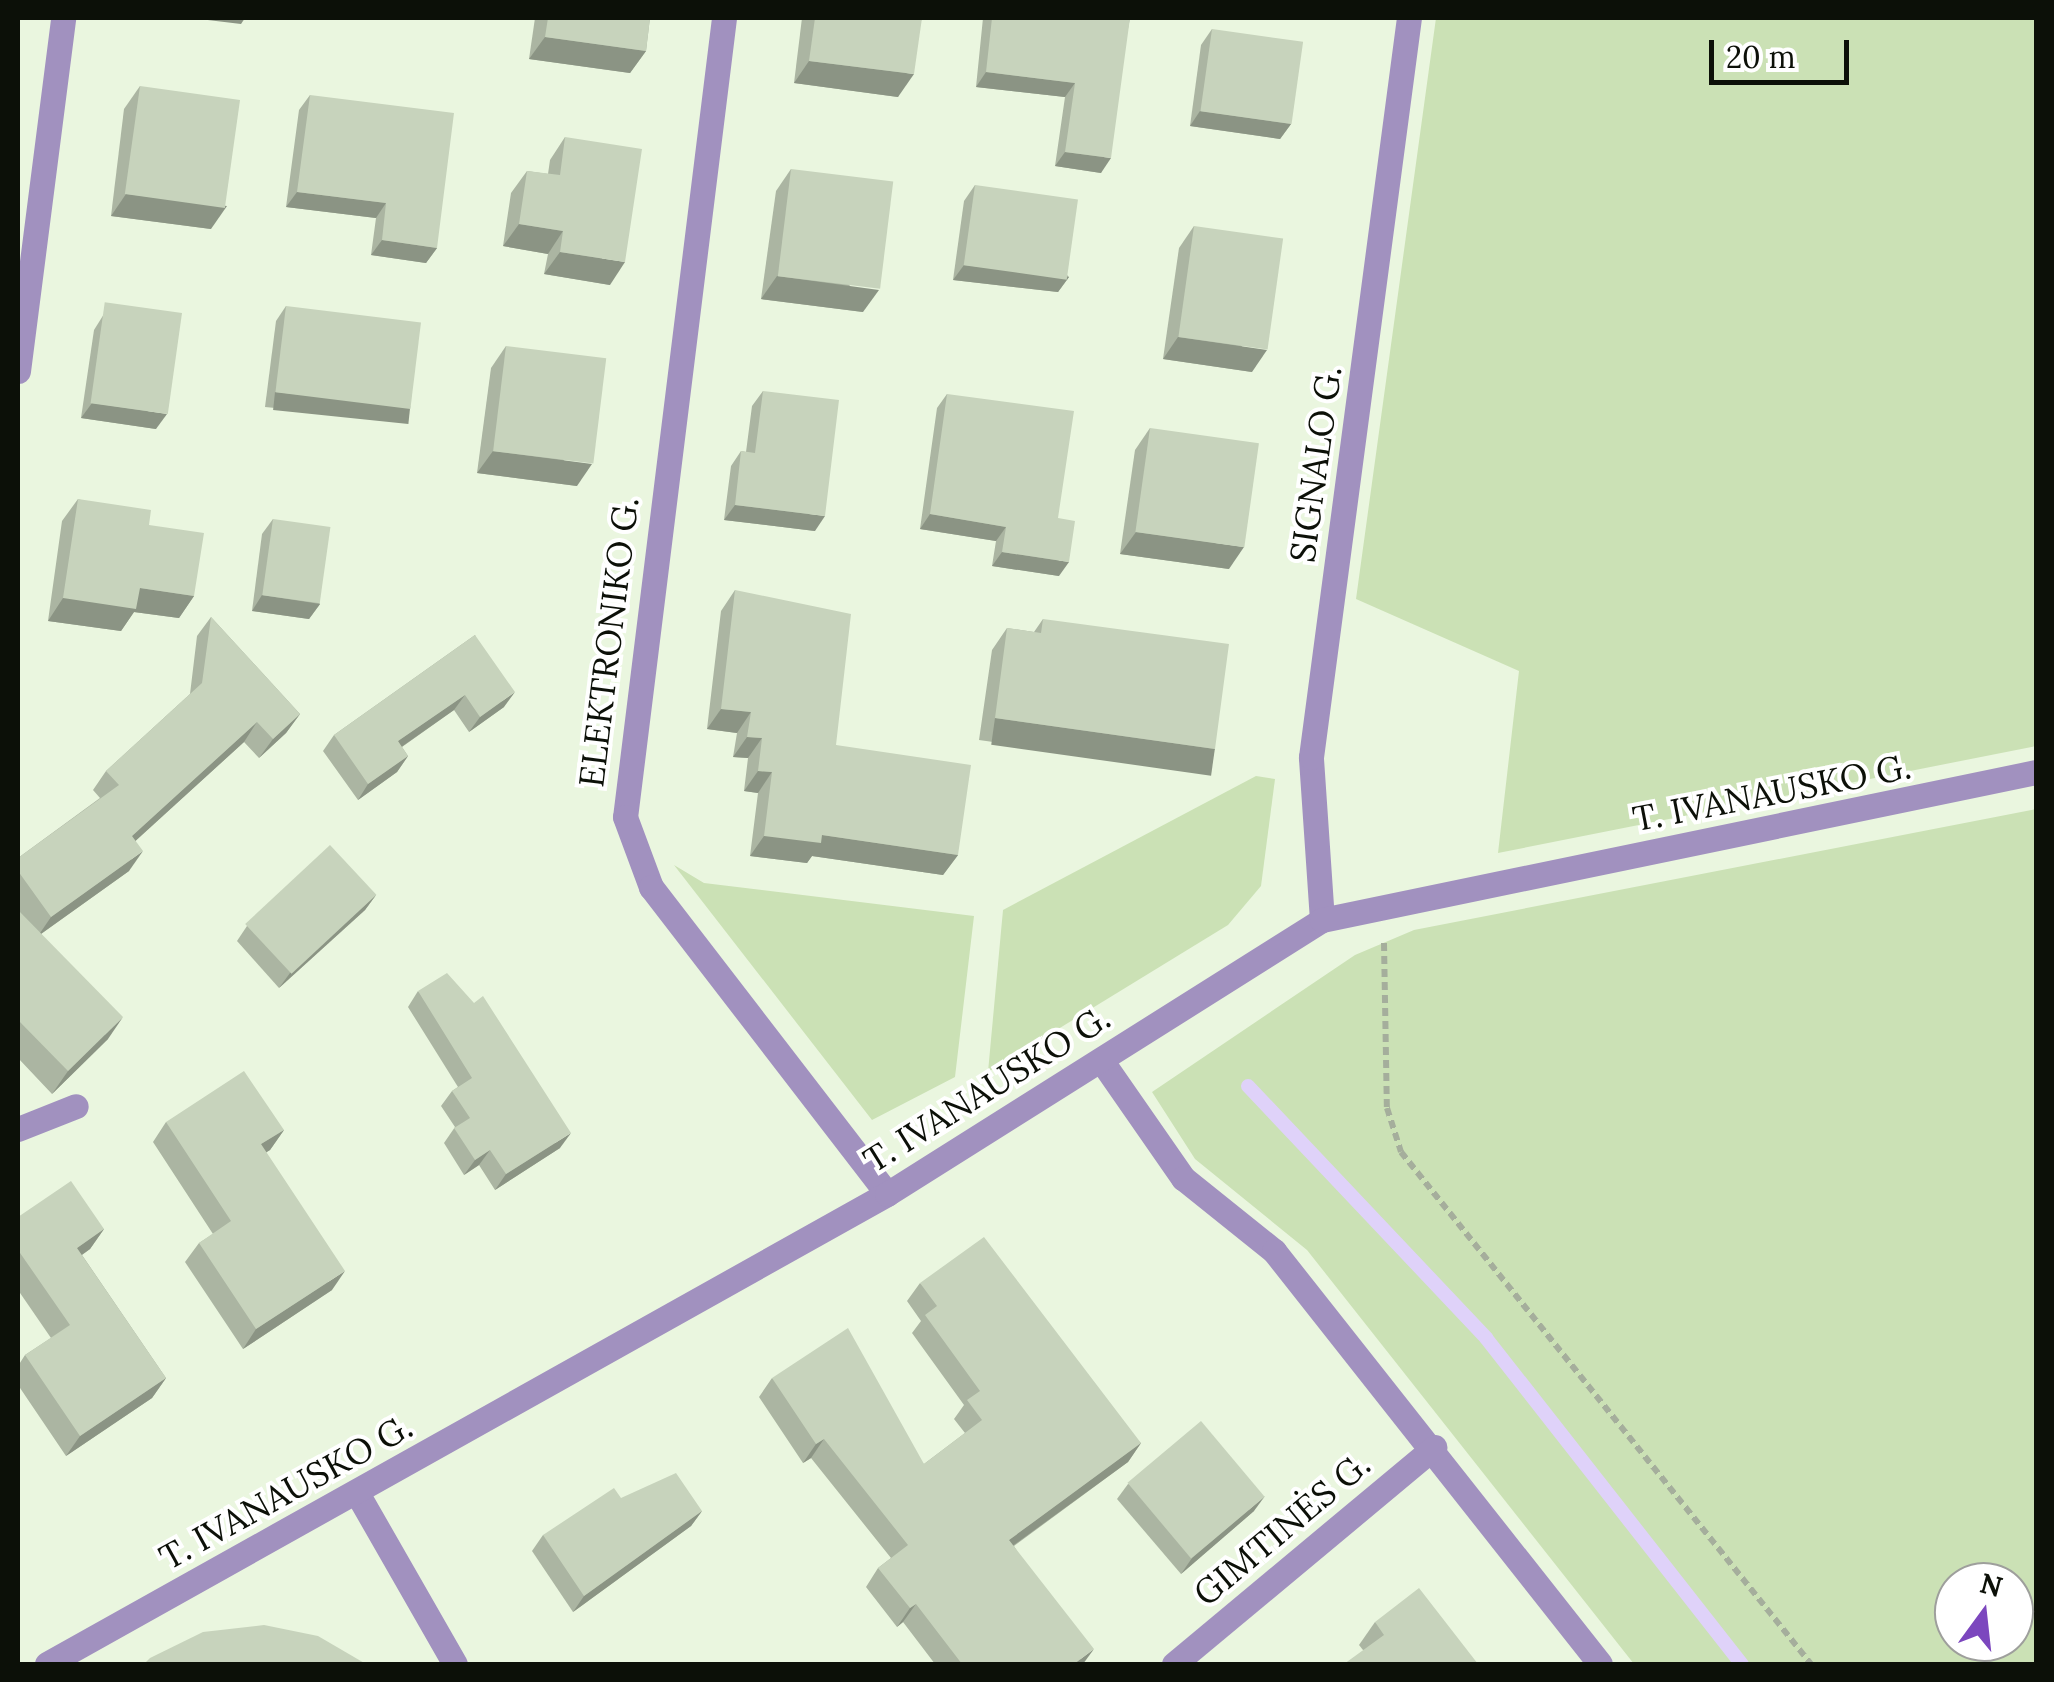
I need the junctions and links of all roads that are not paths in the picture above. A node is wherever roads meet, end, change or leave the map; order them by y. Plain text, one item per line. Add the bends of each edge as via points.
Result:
1 (63, 18) edge
2 (724, 18) edge
3 (1409, 18) edge
4 (18, 371) edge
5 (2036, 772) edge
6 (1322, 920) junction
7 (1101, 1060) junction
8 (76, 1106) dead end
9 (18, 1130) edge
10 (887, 1194) junction
11 (1434, 1447) junction
12 (357, 1493) junction
13 (47, 1664) edge
14 (455, 1664) edge
15 (1174, 1664) edge
16 (1600, 1664) edge

1 - 4 street
2 - 10 street, ELEKTRONIKO G. via 625,817 652,887
3 - 6 street, SIGNALO G. via 1311,756
5 - 6 street, T. IVANAUSKO G.
6 - 7 street, T. IVANAUSKO G.
7 - 10 street, T. IVANAUSKO G.
7 - 11 street via 1183,1178 1274,1251
8 - 9 street
10 - 12 street, T. IVANAUSKO G.
11 - 15 street, GIMTINĖS G.
11 - 16 street
12 - 13 street, T. IVANAUSKO G.
12 - 14 street

